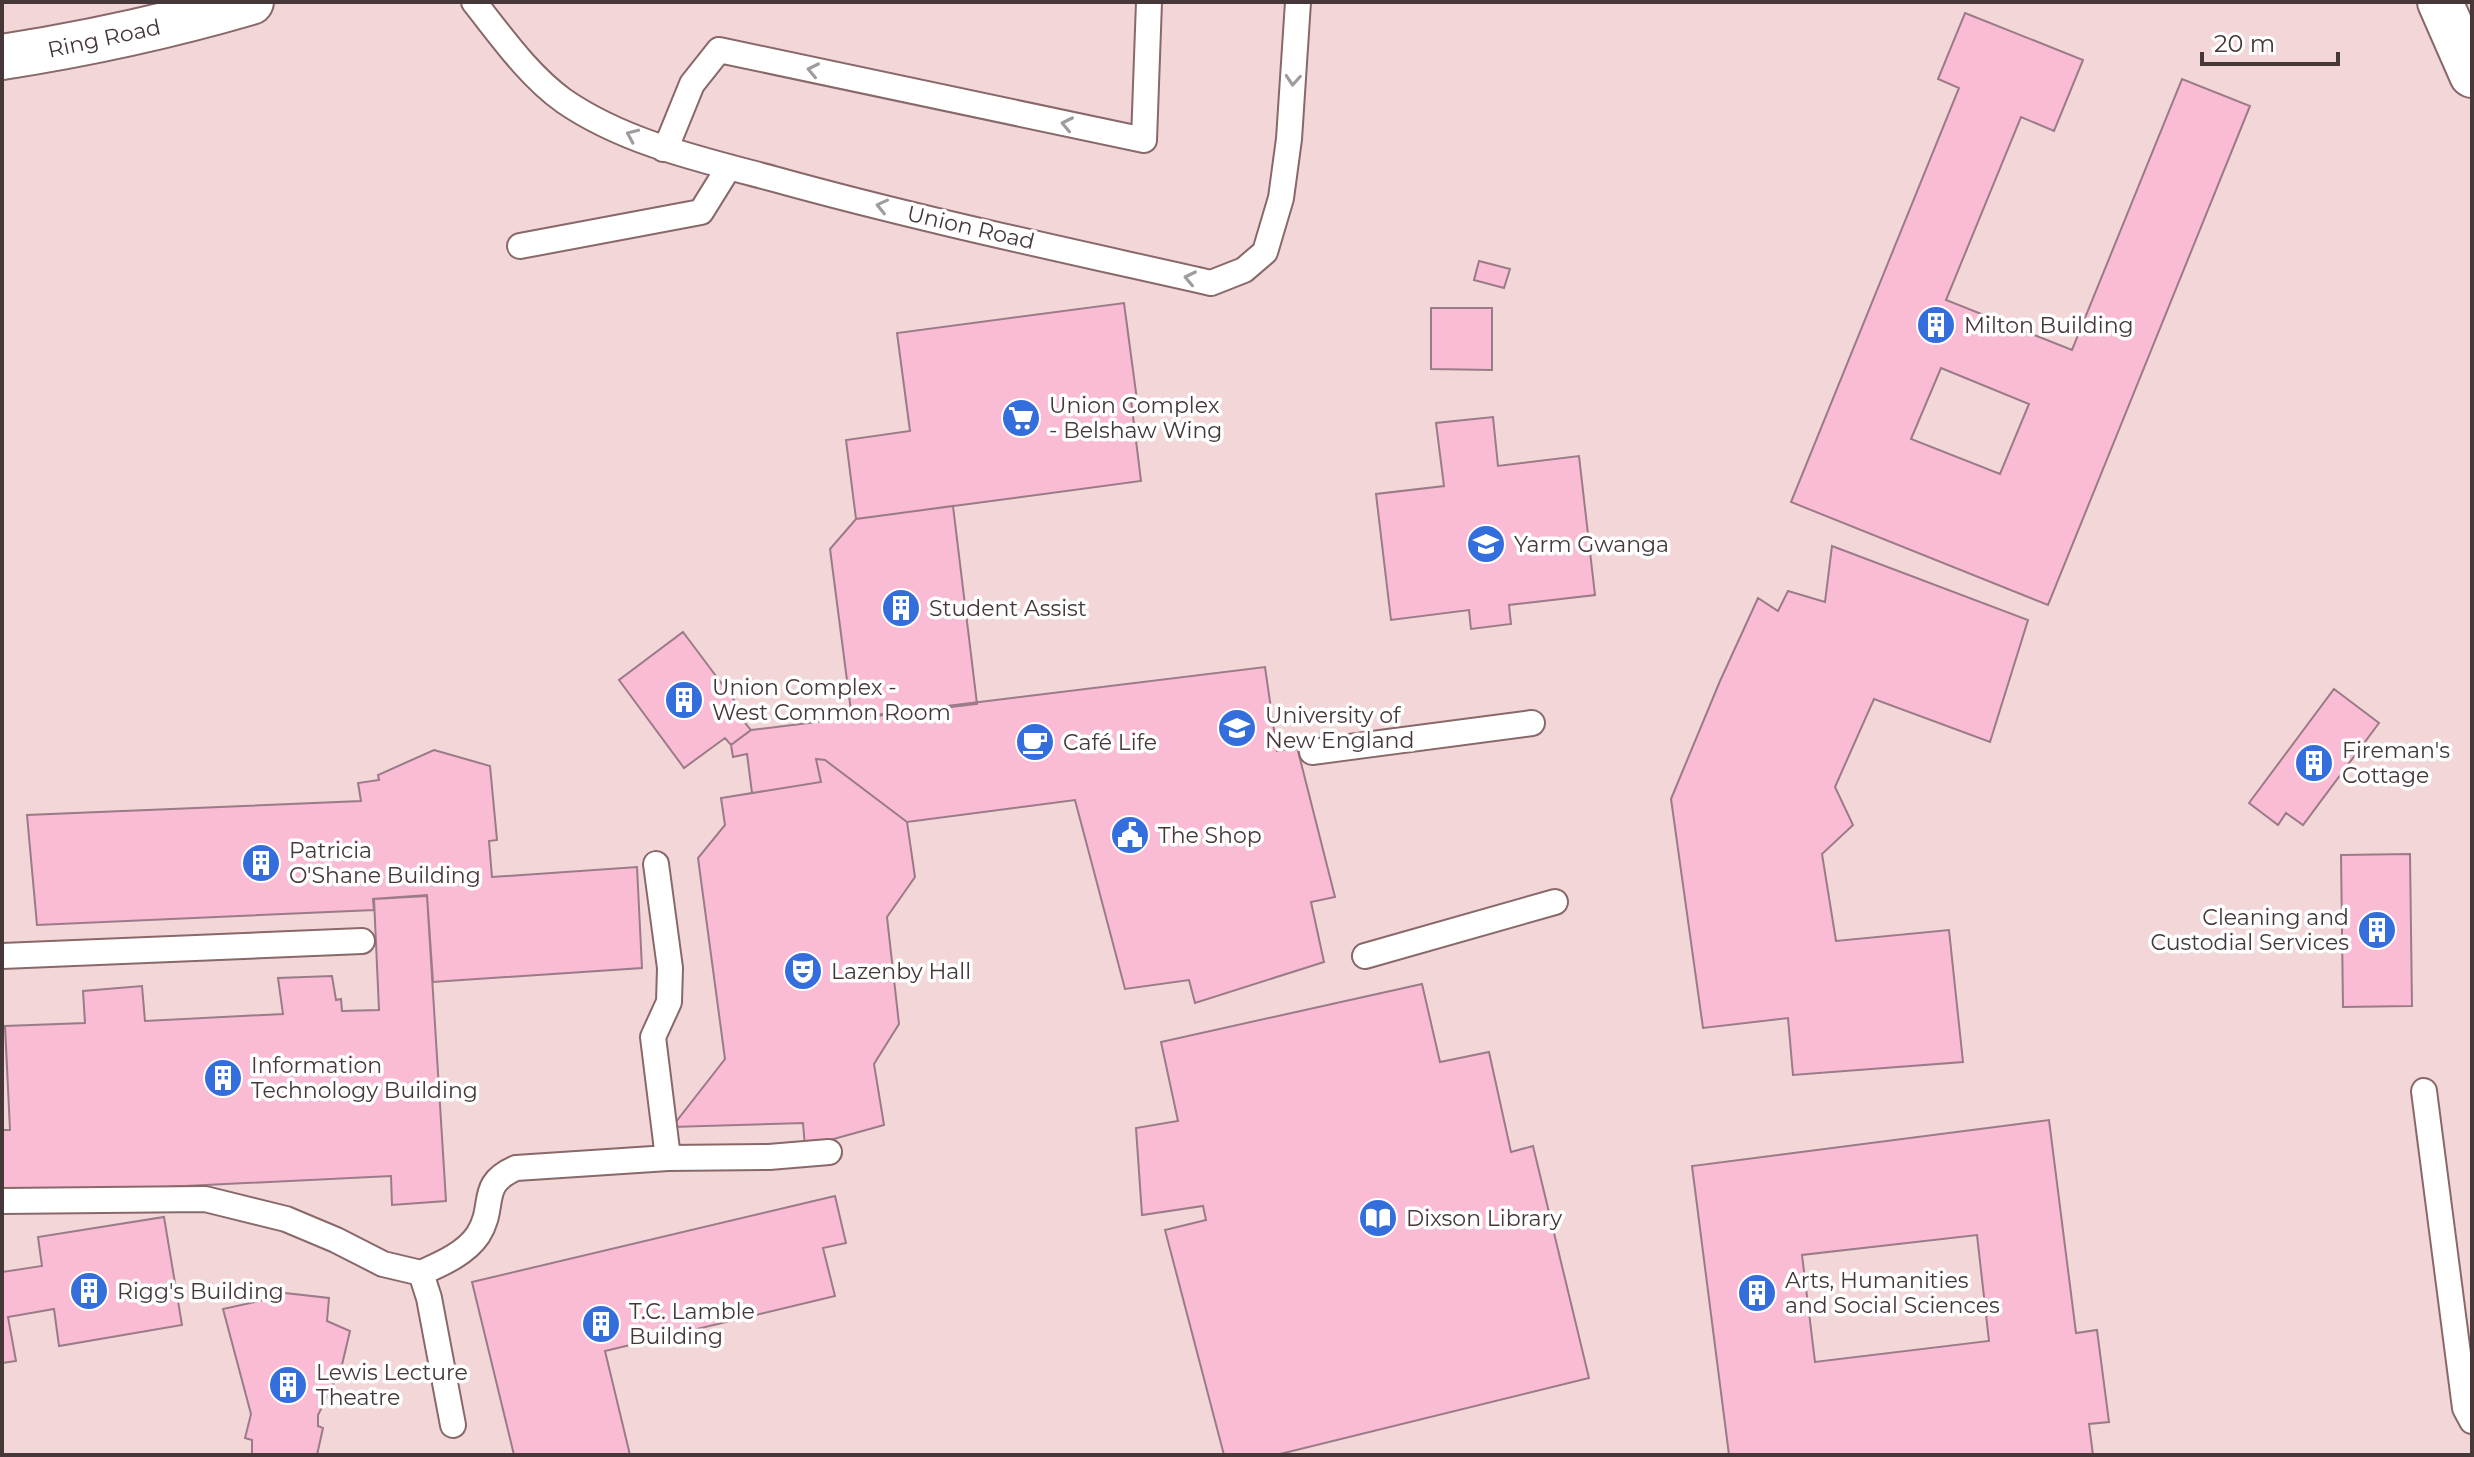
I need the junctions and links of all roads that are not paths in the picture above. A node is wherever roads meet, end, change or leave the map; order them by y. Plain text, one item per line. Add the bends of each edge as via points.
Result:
1 (251, 2) edge
2 (474, 2) edge
3 (1149, 2) edge
4 (1298, 2) edge
5 (2440, 2) edge
6 (2, 57) edge
7 (2472, 75) edge
8 (663, 149) junction
9 (729, 167) junction
10 (520, 246) dead end
11 (1532, 723) dead end
12 (1312, 752) dead end
13 (656, 864) dead end
14 (1555, 902) dead end
15 (362, 941) dead end
16 (2, 956) edge
17 (1365, 956) dead end
18 (2424, 1091) dead end
19 (829, 1152) dead end
20 (668, 1158) junction
21 (2, 1201) edge
22 (421, 1273) junction
23 (2472, 1421) edge
24 (453, 1425) dead end

1 - 6 street, Ring Road via 185,21
8 -> 2 lane, Union Road via 564,101 525,65
3 -> 8 lane via 1144,140 719,50 692,84
4 -> 9 lane, Union Road via 1289,139 1281,198 1265,252 1244,270 1211,283
5 - 7 street
8 - 9 lane, Union Road
9 - 10 lane via 701,212
11 - 12 lane
13 - 20 lane via 670,968 669,1002 653,1037
14 - 17 lane
15 - 16 lane
18 - 23 lane via 2465,1408
19 - 20 lane
20 - 22 lane via 554,1164 501,1174 492,1183 477,1236 451,1259
21 - 22 lane via 205,1199 286,1219 383,1264
22 - 24 lane

